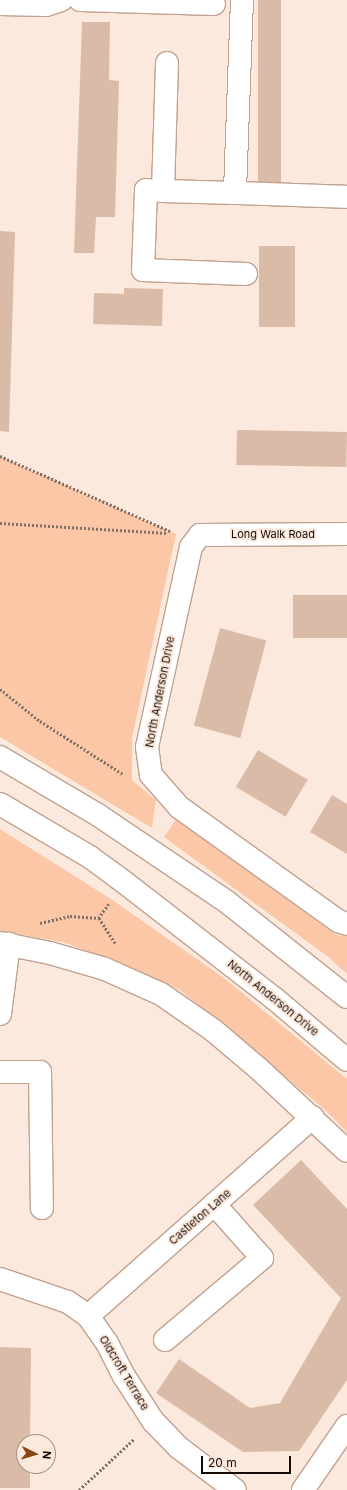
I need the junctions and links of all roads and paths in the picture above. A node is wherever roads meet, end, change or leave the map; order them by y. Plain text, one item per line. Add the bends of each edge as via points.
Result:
1 (61, 0) edge
2 (80, 0) edge
3 (242, 0) edge
4 (0, 4) edge
5 (214, 4) dead end
6 (167, 63) dead end
7 (163, 191) junction
8 (235, 193) junction
9 (347, 197) edge
10 (246, 274) dead end
11 (0, 456) edge
12 (0, 523) edge
13 (347, 534) edge
14 (200, 535) joint
15 (0, 689) edge
16 (0, 757) edge
17 (126, 776) dead end
18 (0, 804) edge
19 (99, 918) dead end
20 (347, 924) edge
21 (33, 925) dead end
22 (5, 943) edge
23 (347, 997) edge
24 (0, 1014) edge
25 (347, 1060) edge
26 (0, 1072) edge
27 (313, 1118) junction
28 (347, 1151) edge
29 (214, 1204) junction
30 (42, 1208) dead end
31 (0, 1279) edge
32 (88, 1316) junction
33 (165, 1340) dead end
34 (153, 1421) junction
35 (347, 1426) edge
36 (79, 1490) edge
37 (235, 1490) edge
38 (303, 1490) edge

1 - 4 street via 46,5
2 - 5 street
3 - 8 street
6 - 7 street
7 - 8 street
7 - 10 street via 146,190 144,270
8 - 9 street
11 - 12 path via 176,534
13 - 14 street, Long Walk Road
14 - 20 street, North Anderson Drive via 191,547 147,747 151,775 179,807 338,921
15 - 17 path via 40,721
16 - 23 street via 98,814 221,898
18 - 25 street, North Anderson Drive via 90,857 124,882 275,999
19 - 21 path via 70,916
22 - 24 street
22 - 27 street via 105,969 161,994 213,1030
26 - 30 street via 40,1072
27 - 28 street
27 - 29 street, Castleton Lane
29 - 32 street, Castleton Lane
29 - 33 street via 262,1258
31 - 32 street, Oldcroft Terrace via 68,1302
32 - 34 street, Oldcroft Terrace
34 - 36 path
34 - 37 street, Oldcroft Terrace via 178,1447
35 - 38 street

